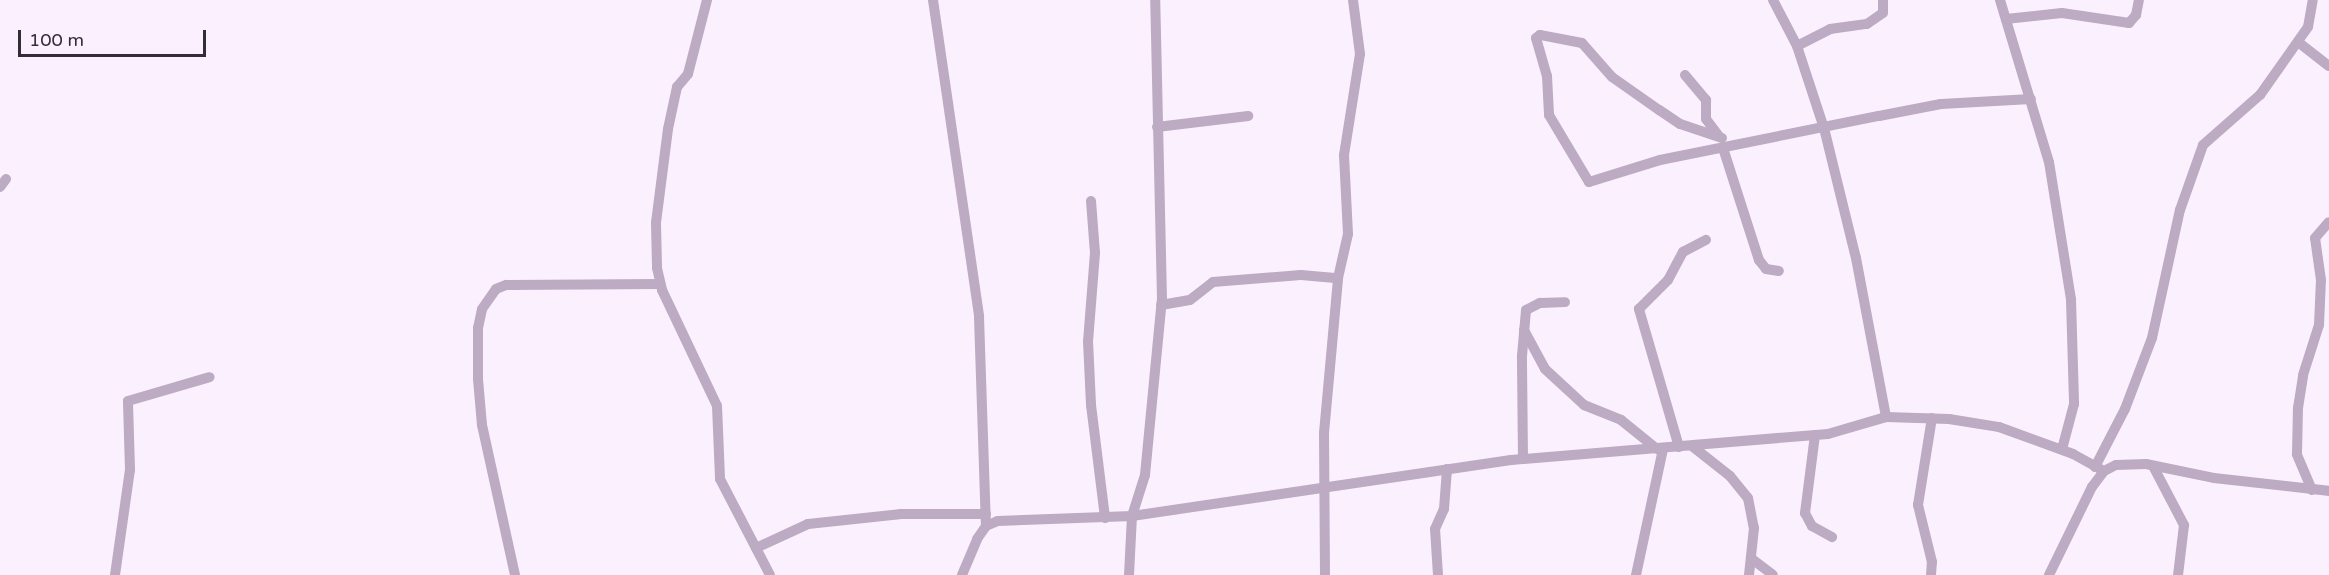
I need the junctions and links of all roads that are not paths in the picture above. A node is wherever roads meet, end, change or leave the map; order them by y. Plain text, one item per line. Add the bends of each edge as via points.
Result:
1 (707, 0) edge
2 (933, 0) edge
3 (1155, 0) edge
4 (1353, 0) edge
5 (1773, 0) edge
6 (1883, 0) edge
7 (2000, 0) edge
8 (2139, 0) edge
9 (2313, 0) edge
10 (2006, 19) junction
11 (2298, 42) junction
12 (1797, 46) junction
13 (2329, 66) edge
14 (1685, 75) dead end
15 (2031, 99) junction
16 (1248, 117) dead end
17 (1157, 127) junction
18 (1824, 128) junction
19 (1726, 144) junction
20 (1091, 201) dead end
21 (2329, 222) edge
22 (1706, 240) dead end
23 (1779, 271) dead end
24 (1338, 278) junction
25 (660, 285) junction
26 (1565, 302) dead end
27 (1161, 305) junction
28 (1524, 330) junction
29 (210, 377) dead end
30 (1886, 417) junction
31 (1932, 418) junction
32 (1815, 435) junction
33 (1692, 446) junction
34 (1680, 447) junction
35 (1660, 449) junction
36 (2062, 449) junction
37 (1523, 459) junction
38 (2153, 466) junction
39 (1447, 469) junction
40 (2100, 469) junction
41 (1327, 489) junction
42 (2312, 490) junction
43 (2329, 491) edge
44 (986, 514) junction
45 (1132, 516) junction
46 (1105, 518) junction
47 (986, 526) junction
48 (1832, 537) dead end
49 (756, 548) junction
50 (1752, 560) junction
51 (115, 575) edge
52 (515, 575) edge
53 (770, 575) edge
54 (962, 575) edge
55 (1130, 575) edge
56 (1325, 575) edge
57 (1438, 575) edge
58 (1636, 575) edge
59 (1749, 575) edge
60 (1773, 575) edge
61 (1931, 575) edge
62 (2049, 575) edge
63 (2178, 575) edge

1 - 25 street via 687,75 677,87 668,129 656,223
2 - 44 street via 979,317
3 - 17 street
4 - 24 street via 1360,54 1343,161 1348,234
5 - 12 street
6 - 12 street via 1883,13 1867,24 1830,29
7 - 10 street
8 - 10 street via 2136,15 2129,23 2061,13
9 - 11 street via 2310,23
10 - 15 street
11 - 13 street
11 - 40 street via 2259,95 2203,145 2180,210 2152,338
12 - 18 street
14 - 19 street via 1706,100 1706,119
15 - 18 street via 1941,104
15 - 36 street via 2049,162 2072,313 2074,404
16 - 17 street
17 - 27 street
18 - 19 street
18 - 30 street via 1856,258
19 - 19 street via 1589,182 1549,115 1546,71 1536,38 1540,35 1580,42 1612,77 1659,110
19 - 23 street via 1758,260 1766,269
20 - 46 street via 1095,253 1088,341 1091,405
21 - 42 street via 2315,238 2321,285 2319,325 2298,408 2297,454
22 - 34 street via 1683,252 1668,280 1639,309
24 - 27 street via 1301,275 1213,282 1190,300
24 - 41 street via 1324,433
25 - 49 street via 716,401 720,479
25 - 52 street via 506,285 495,289 482,309 478,380 482,425
26 - 28 street via 1530,305
27 - 45 street via 1145,475
28 - 35 street via 1545,369 1586,407 1621,420
28 - 37 street
29 - 51 street via 128,402 130,470
30 - 31 street
30 - 32 street
31 - 36 street via 1999,427
31 - 61 street via 1918,505 1932,562
32 - 33 street
32 - 48 street via 1806,520
33 - 34 street
33 - 50 street via 1730,476 1748,498 1754,528
34 - 35 street
35 - 37 street
35 - 58 street
36 - 40 street
37 - 39 street
38 - 40 street via 2131,464
38 - 42 street
38 - 63 street via 2184,525
39 - 41 street
39 - 57 street via 1444,509 1435,529
40 - 62 street
41 - 45 street
41 - 56 street
42 - 43 street
44 - 47 street
44 - 49 street via 901,514 801,525
45 - 46 street
45 - 55 street
46 - 47 street via 1013,519
47 - 54 street
49 - 53 street
50 - 59 street
50 - 60 street

